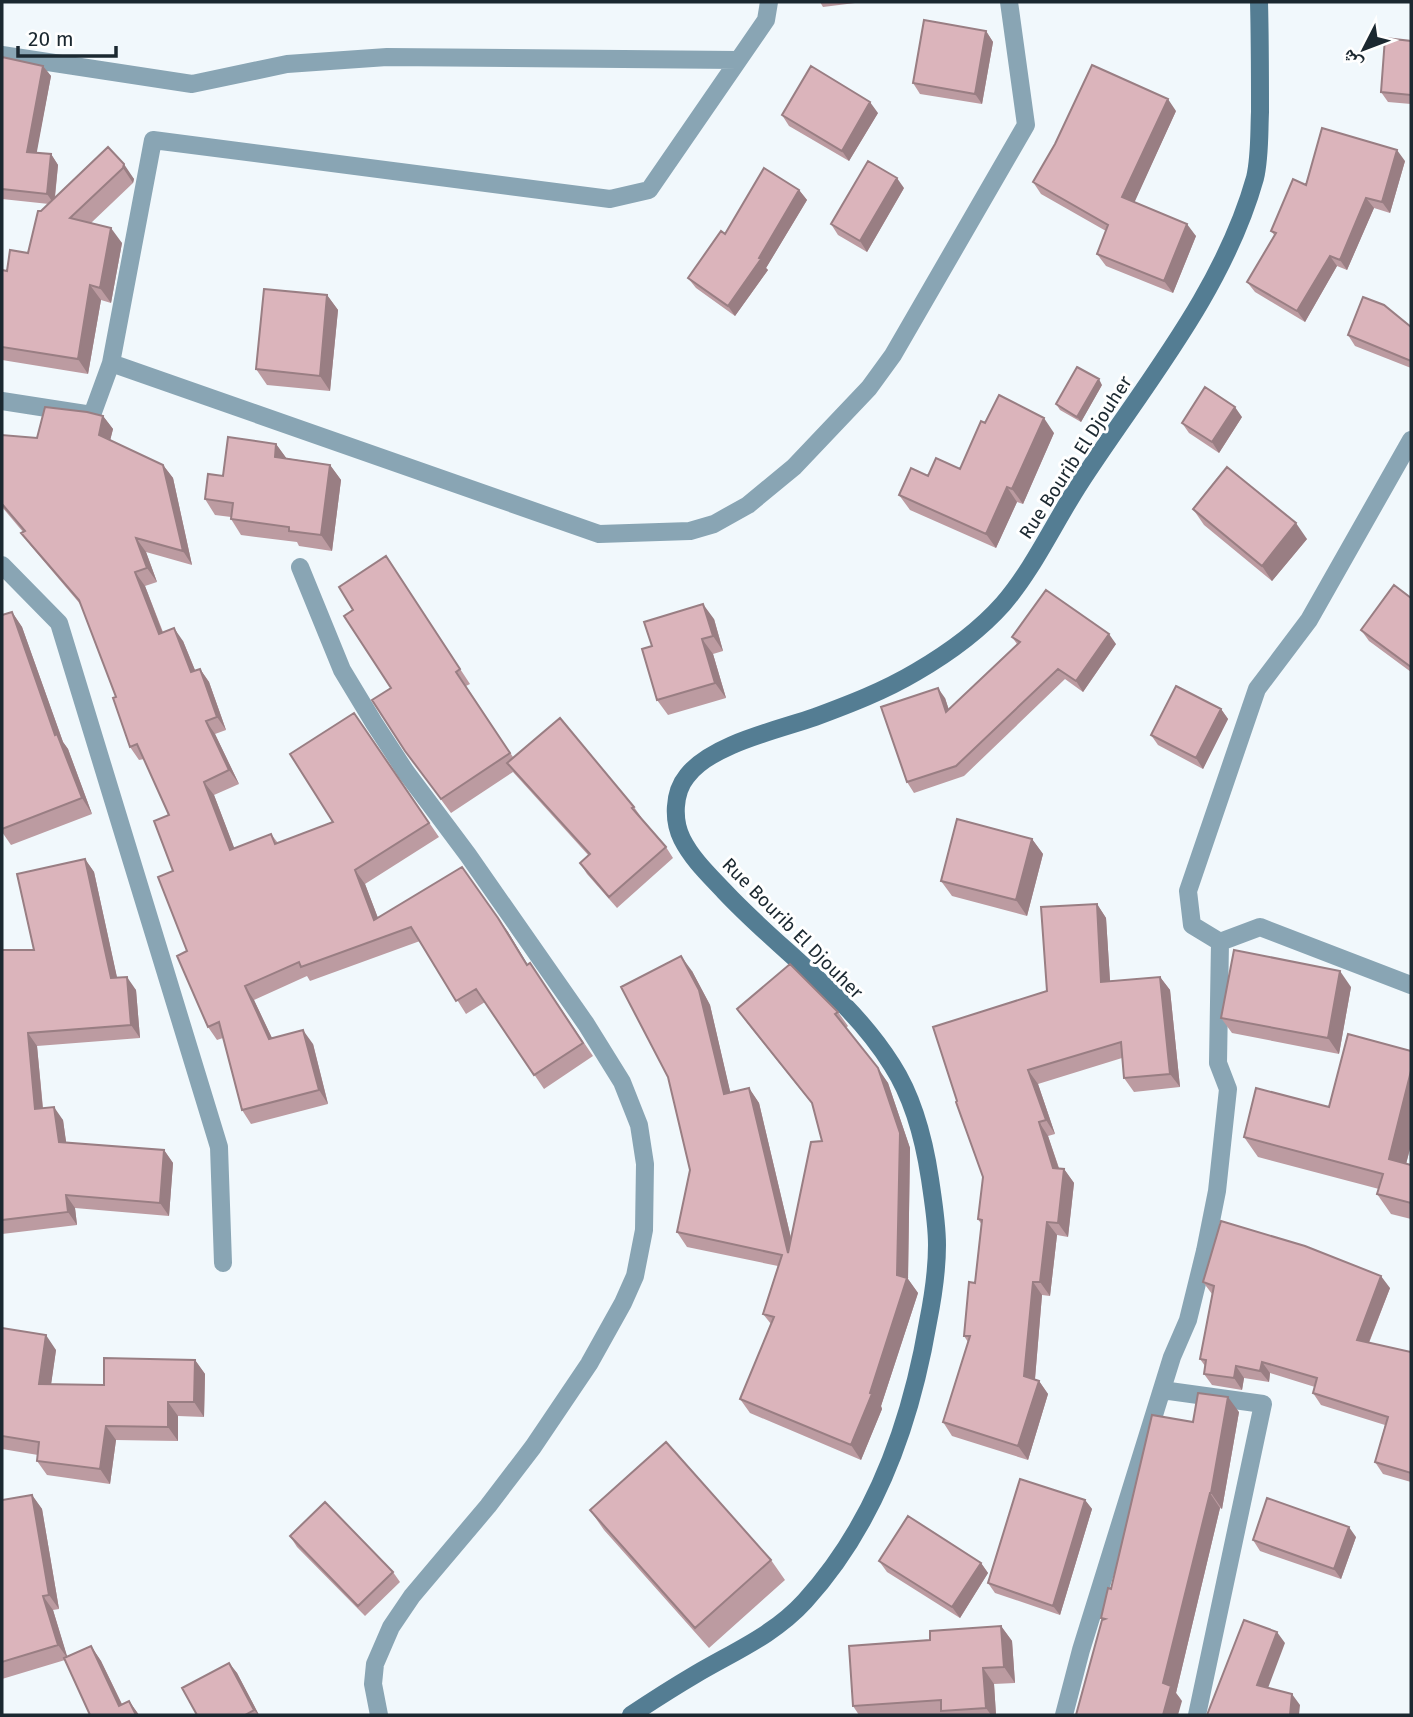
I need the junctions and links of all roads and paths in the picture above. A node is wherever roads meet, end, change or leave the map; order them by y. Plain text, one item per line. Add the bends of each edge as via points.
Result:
1 (769, 2) edge
2 (1009, 2) edge
3 (1259, 2) edge
4 (2, 55) edge
5 (738, 60) junction
6 (111, 363) junction
7 (2, 401) edge
8 (1411, 440) edge
9 (2, 565) edge
10 (300, 567) dead end
11 (1220, 942) junction
12 (1411, 985) edge
13 (223, 1263) dead end
14 (1162, 1390) junction
15 (379, 1715) edge
16 (631, 1715) edge
17 (1064, 1715) edge
18 (1197, 1715) edge

1 - 5 street via 766,20
2 - 6 street via 1026,125 893,355 869,388 793,467 748,505 714,524 690,531 599,534
3 - 16 main road, Rue Bourib El Djouher via 1256,174 1220,267 1018,584 975,631 911,675 848,705 741,740 701,764 687,776 678,793 680,835 695,859 750,919 823,985 894,1067 925,1144 937,1243 929,1321 909,1411 880,1486 845,1549 780,1625
4 - 5 street via 192,84 287,64 387,57
5 - 6 street via 649,190 610,199 153,140
6 - 7 street via 92,415
8 - 11 street via 1310,621 1257,689 1188,891 1192,925
9 - 13 street via 59,623 219,1147
10 - 15 street via 342,670 374,723 622,1082 639,1125 645,1164 644,1230 635,1276 623,1303 534,1447 391,1627 375,1664 373,1684
11 - 12 street via 1259,927
11 - 14 street via 1218,1063 1227,1088 1217,1191 1188,1320
14 - 17 street
14 - 18 street via 1263,1404

